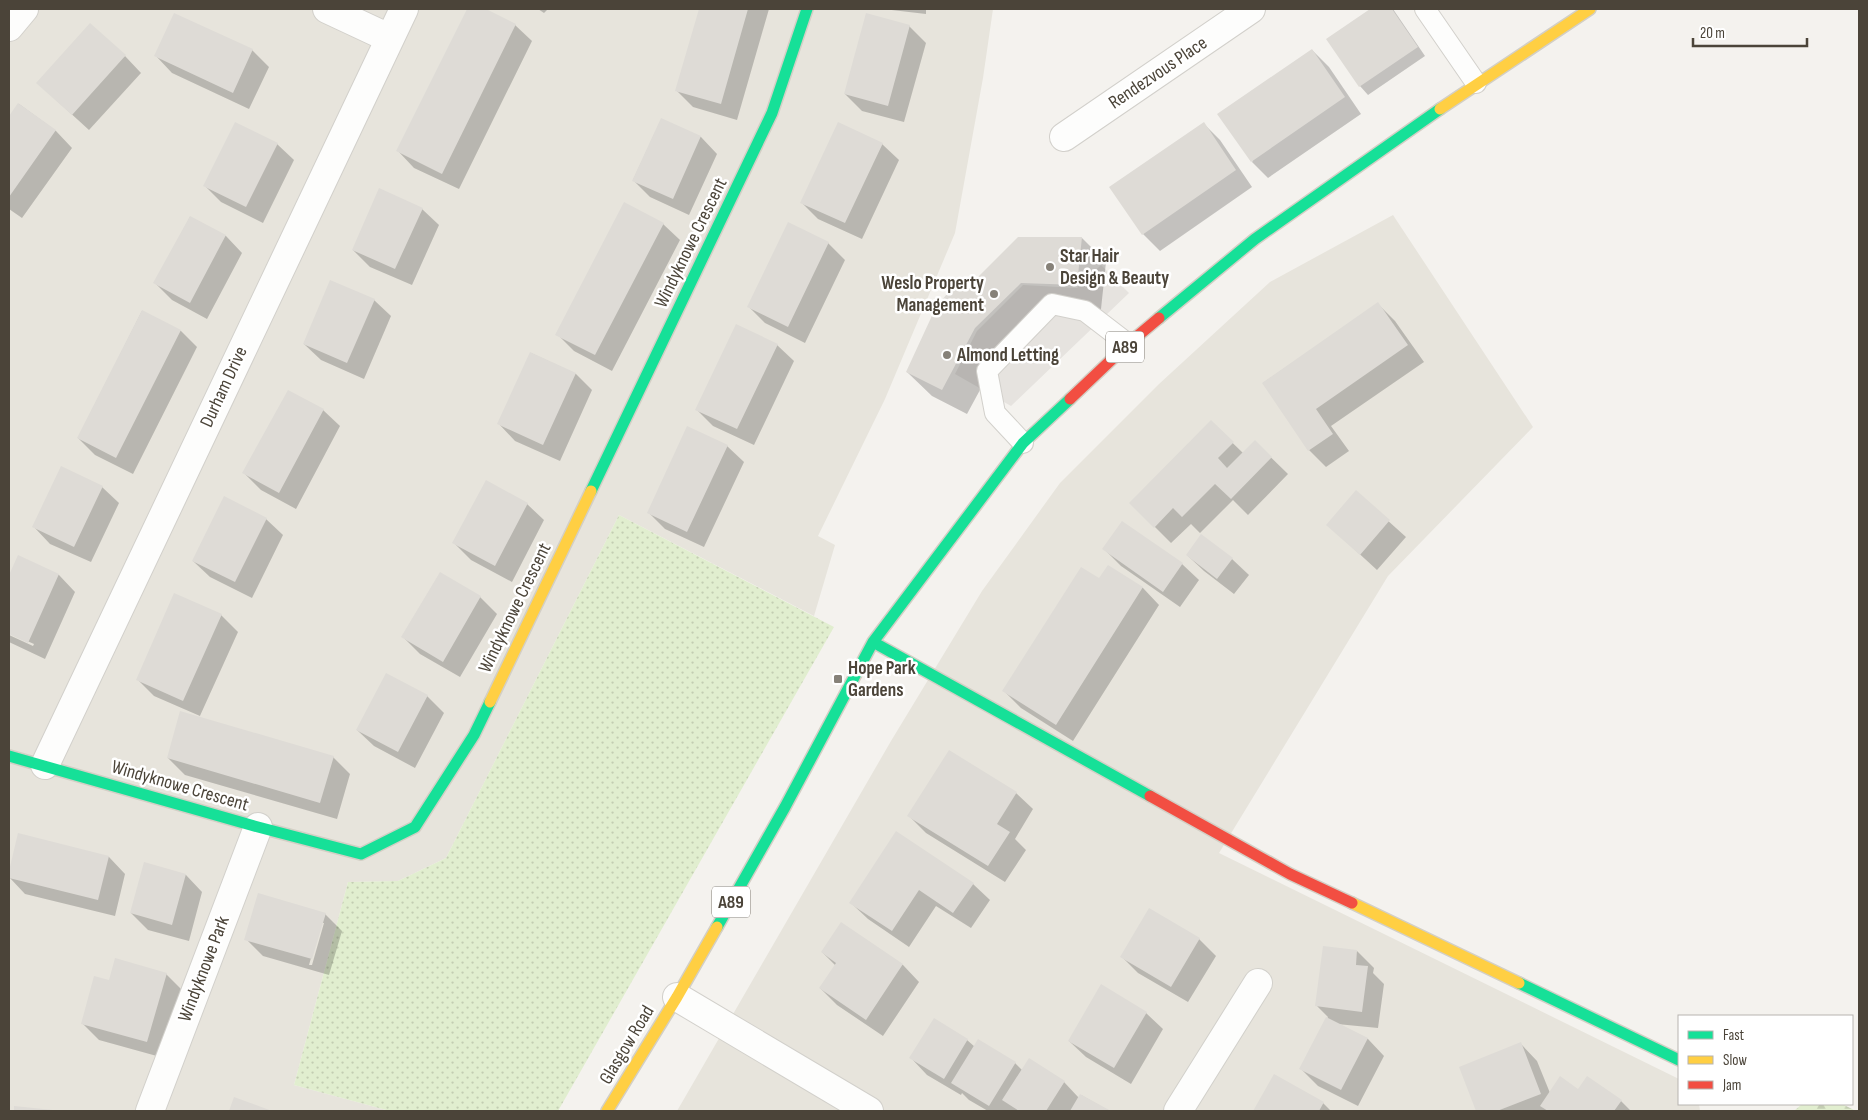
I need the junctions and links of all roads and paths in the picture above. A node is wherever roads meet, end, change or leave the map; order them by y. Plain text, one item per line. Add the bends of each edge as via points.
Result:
1 (24, 9) edge
2 (327, 9) edge
3 (404, 9) edge
4 (807, 9) edge
5 (1251, 9) edge
6 (1425, 9) edge
7 (1590, 9) edge
8 (9, 27) edge
9 (389, 38) junction
10 (1476, 83) junction
11 (1064, 137) dead end
12 (1128, 344) junction
13 (1023, 443) junction
14 (873, 642) junction
15 (9, 756) edge
16 (45, 765) junction
17 (258, 827) junction
18 (1258, 983) dead end
19 (676, 997) junction
20 (1678, 1060) edge
21 (150, 1111) edge
22 (607, 1111) edge
23 (869, 1111) edge
24 (1178, 1111) edge

1 - 8 street
2 - 9 street
3 - 9 street, Durham Drive
4 - 17 street, Windyknowe Crescent via 772,113 474,735 415,827 361,854
5 - 11 street, Rendezvous Place
6 - 10 lane
7 - 10 street, A89
9 - 16 street, Durham Drive
10 - 12 street, A89 via 1255,239
12 - 13 street, A89
12 - 13 lane via 1085,311 1052,304 987,371 995,413
13 - 14 street, A89
14 - 19 street, A89 via 785,807
14 - 20 street via 1290,874
15 - 16 street, Windyknowe Crescent
16 - 17 street, Windyknowe Crescent
17 - 21 street, Windyknowe Park
18 - 24 street
19 - 22 street, Glasgow Road / A89
19 - 23 street

